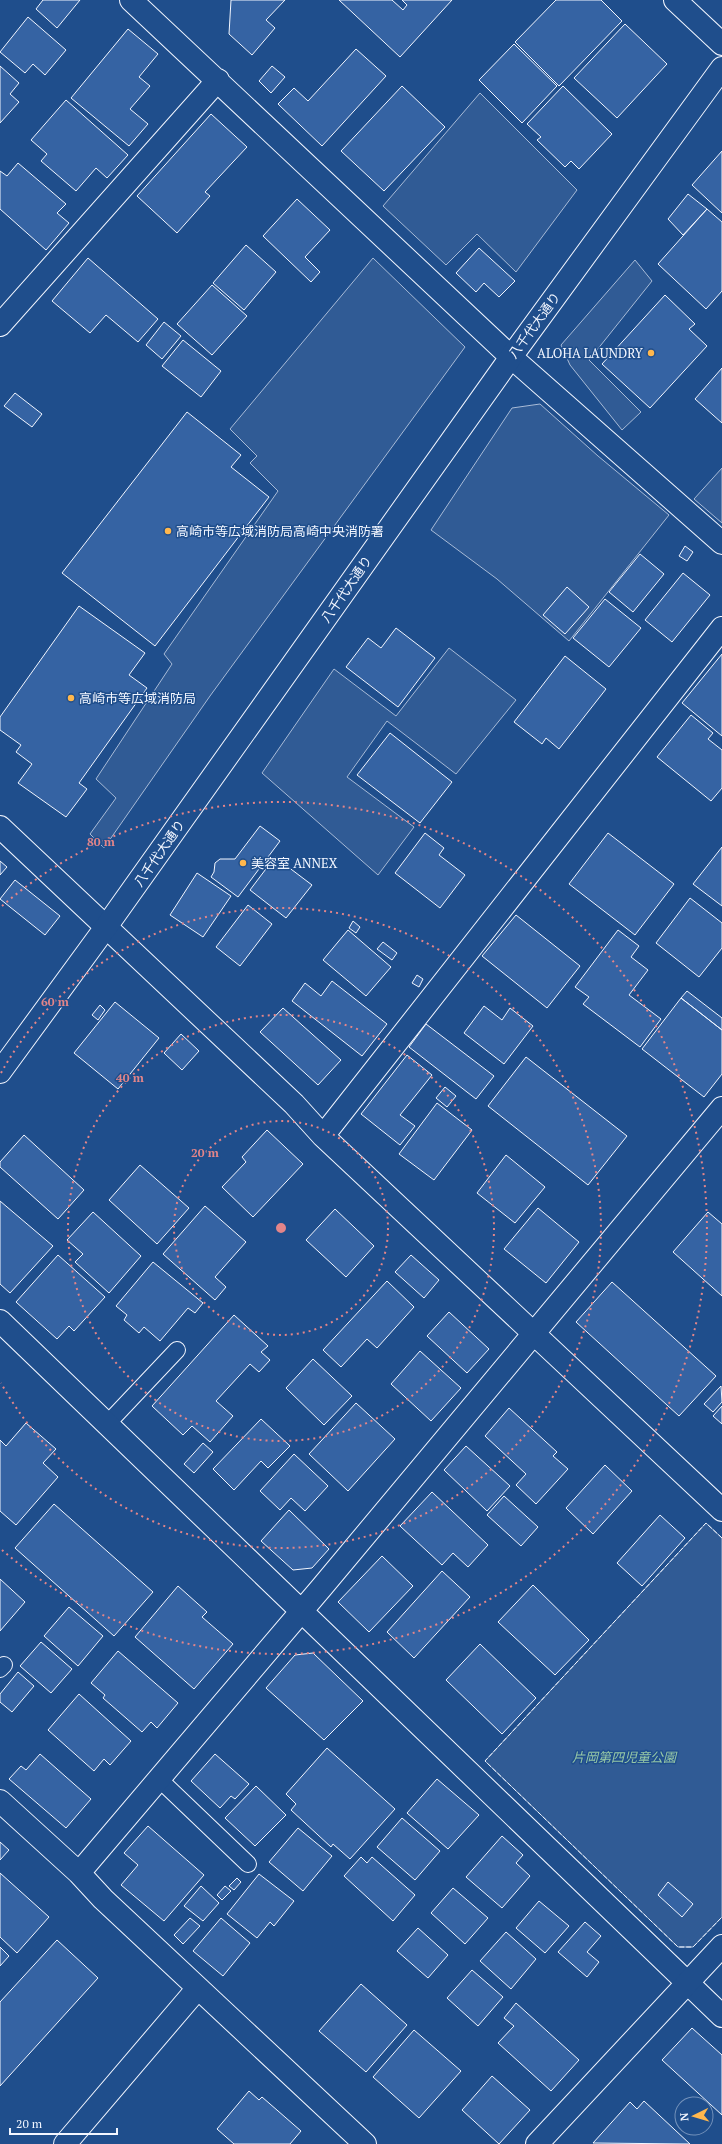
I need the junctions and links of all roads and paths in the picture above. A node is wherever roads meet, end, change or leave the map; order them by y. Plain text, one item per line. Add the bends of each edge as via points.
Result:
1 (131, 0) edge
2 (675, 0) edge
3 (722, 44) edge
4 (722, 68) edge
5 (218, 80) junction
6 (0, 325) edge
7 (511, 357) junction
8 (722, 543) edge
9 (722, 628) edge
10 (0, 827) edge
11 (106, 927) junction
12 (0, 1072) edge
13 (722, 1108) edge
14 (323, 1136) junction
15 (0, 1321) edge
16 (533, 1333) junction
17 (177, 1350) dead end
18 (108, 1423) junction
19 (722, 1510) edge
20 (302, 1610) junction
21 (159, 1779) junction
22 (0, 1801) edge
23 (248, 1864) dead end
24 (79, 1873) junction
25 (722, 1946) edge
26 (688, 1982) junction
27 (198, 1988) junction
28 (722, 2016) edge
29 (65, 2144) edge
30 (365, 2144) edge
31 (537, 2144) edge

1 - 5 street
2 - 3 street
4 - 7 street, 八千代大通り
5 - 6 street
5 - 7 street
7 - 8 street
7 - 11 street, 八千代大通り
9 - 14 street
10 - 11 street
11 - 12 street, 八千代大通り
11 - 14 street via 294,1104
13 - 16 street
14 - 16 street
15 - 18 street
16 - 19 street
16 - 20 street
17 - 18 lane
18 - 20 street
20 - 21 street
20 - 26 street via 492,1796
21 - 23 lane
21 - 24 street
22 - 24 street
24 - 27 street via 103,1899
25 - 26 street
26 - 28 street
26 - 31 street
27 - 29 street
27 - 30 street

